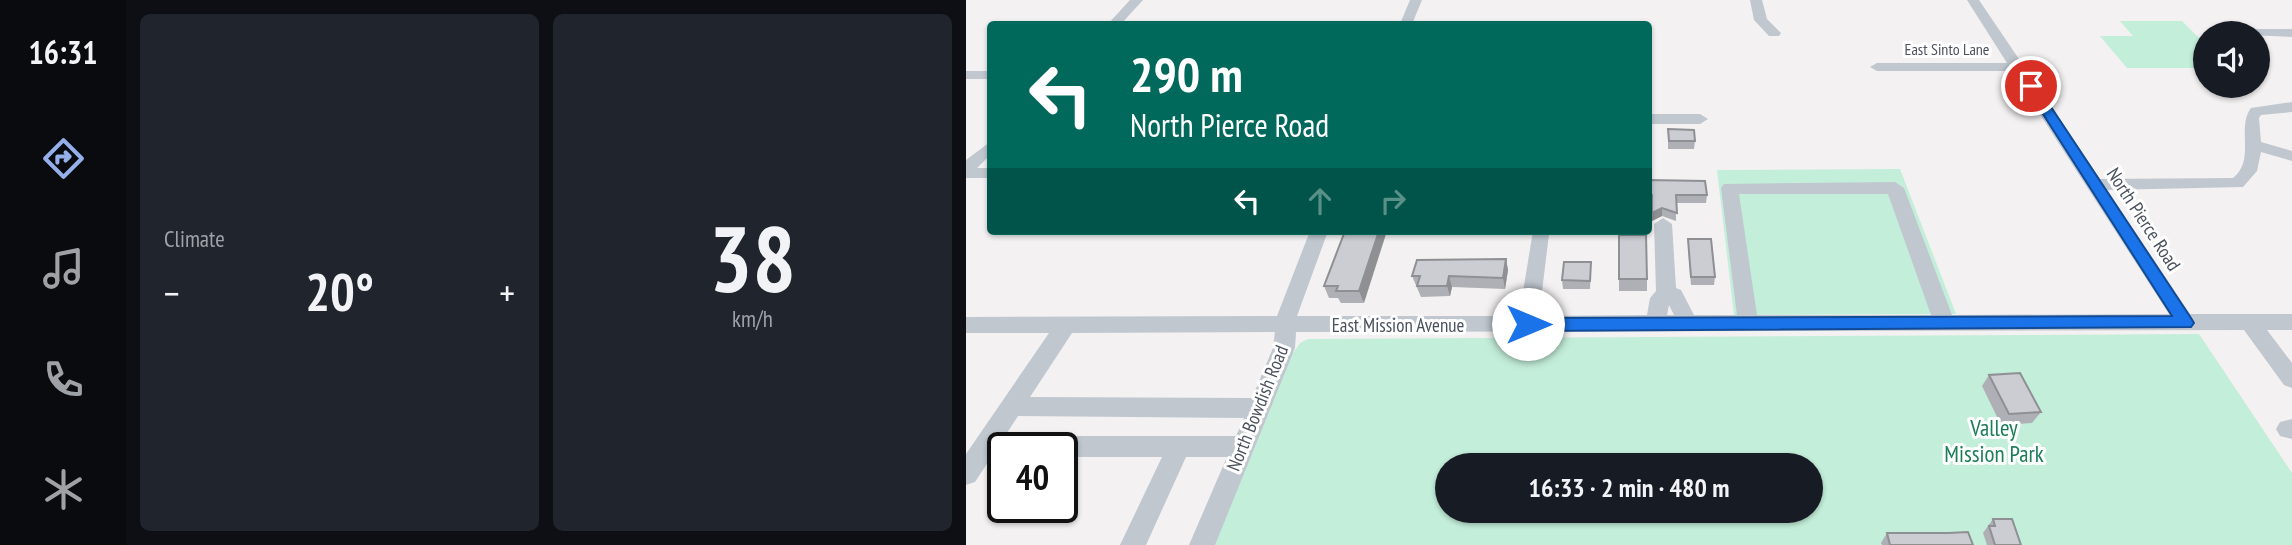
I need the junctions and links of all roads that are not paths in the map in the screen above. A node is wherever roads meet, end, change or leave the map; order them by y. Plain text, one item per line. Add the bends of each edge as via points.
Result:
1 (1137, 0) edge
2 (1416, 0) edge
3 (1756, 0) edge
4 (1973, 0) edge
5 (1117, 21) edge
6 (1407, 21) edge
7 (1774, 33) dead end
8 (2270, 33) edge
9 (2292, 33) edge
10 (2018, 66) junction
11 (1877, 67) dead end
12 (987, 74) edge
13 (966, 75) edge
14 (2292, 107) edge
15 (1652, 119) edge
16 (1700, 119) dead end
17 (2253, 145) junction
18 (987, 150) edge
19 (2292, 156) edge
20 (966, 171) edge
21 (987, 173) edge
22 (2098, 185) junction
23 (1663, 224) dead end
24 (1317, 235) edge
25 (1540, 235) edge
26 (1667, 294) junction
27 (2249, 322) junction
28 (2292, 322) edge
29 (2185, 323) junction
30 (1066, 324) junction
31 (1285, 324) junction
32 (1528, 324) junction
33 (1654, 324) junction
34 (1689, 324) junction
35 (1748, 324) junction
36 (1945, 324) junction
37 (966, 325) edge
38 (2292, 379) edge
39 (1012, 407) junction
40 (1258, 408) junction
41 (1243, 446) junction
42 (1078, 447) edge
43 (1179, 447) junction
44 (966, 474) edge
45 (1133, 545) edge
46 (1202, 545) edge

1 - 5 street
2 - 6 street
3 - 7 street via 1761,20
4 - 10 street, North Pierce Road
8 - 9 street
10 - 11 street, East Sinto Lane
10 - 22 street, North Pierce Road
12 - 13 street
14 - 17 street via 2256,111 2251,118
15 - 16 street
17 - 19 street
17 - 22 street via 2251,169 2237,183
18 - 20 street
20 - 21 street
22 - 29 street, North Pierce Road
23 - 26 street
24 - 31 street, North Bowdish Road via 1287,308
25 - 32 street
26 - 33 street via 1660,298
26 - 34 street via 1674,295
27 - 28 street, East Mission Avenue
27 - 29 street, East Mission Avenue
27 - 38 street
29 - 36 street, East Mission Avenue
30 - 31 street, East Mission Avenue
30 - 37 street, East Mission Avenue
30 - 39 street
31 - 32 street, East Mission Avenue
31 - 40 street, North Bowdish Road via 1284,348
32 - 33 street, East Mission Avenue
33 - 34 street, East Mission Avenue
34 - 35 street, East Mission Avenue
35 - 36 street, East Mission Avenue
35 - 36 street via 1730,188 1895,188
39 - 40 street
39 - 44 street
40 - 41 street, North Bowdish Road
41 - 43 street
41 - 46 street, North Bowdish Road
42 - 43 street
43 - 45 street

